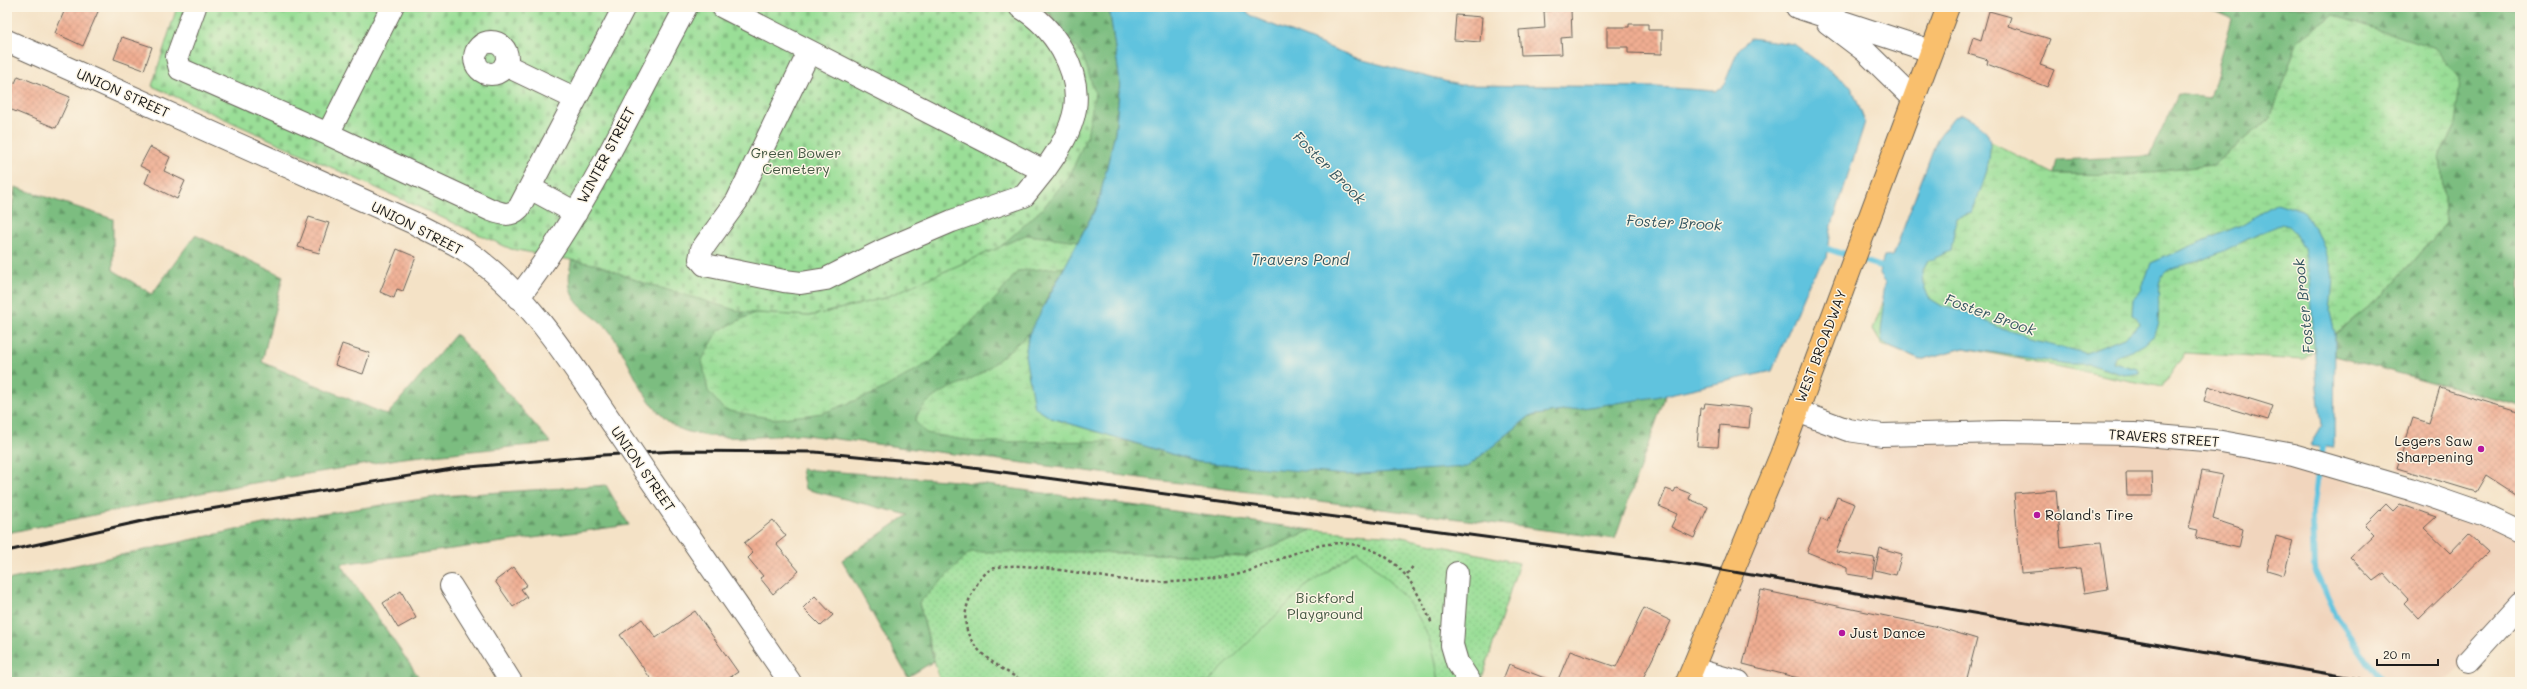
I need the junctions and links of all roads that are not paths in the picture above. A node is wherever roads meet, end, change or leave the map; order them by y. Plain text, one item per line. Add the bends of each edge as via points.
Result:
1 (195, 7) edge
2 (392, 7) edge
3 (624, 7) edge
4 (686, 7) edge
5 (724, 7) edge
6 (1020, 7) edge
7 (1948, 7) edge
8 (1803, 9) edge
9 (7, 41) edge
10 (1931, 51) junction
11 (809, 52) junction
12 (505, 65) dead end
13 (576, 99) junction
14 (1914, 99) junction
15 (328, 134) junction
16 (1044, 171) junction
17 (530, 188) junction
18 (576, 213) junction
19 (518, 298) junction
20 (1797, 411) junction
21 (2520, 532) edge
22 (1457, 572) dead end
23 (452, 586) dead end
24 (2520, 604) edge
25 (2468, 661) dead end
26 (1690, 675) edge
27 (511, 682) edge
28 (790, 682) edge
29 (1470, 682) edge
30 (1739, 682) edge

1 - 15 street via 177,57 180,69
2 - 15 street
3 - 13 street
4 - 18 street, WINTER STREET
5 - 11 street
6 - 16 street via 1041,23 1053,37 1063,53 1075,86 1075,109 1069,129
7 - 10 main road, WEST BROADWAY
8 - 10 street
8 - 14 street via 1865,51
9 - 19 street, UNION STREET via 414,224 465,250
10 - 14 main road, WEST BROADWAY
11 - 16 street
11 - 16 street via 737,201 702,249 700,259 705,265 801,283 826,279 884,250 1024,196
12 - 13 street
13 - 17 street
14 - 20 main road, WEST BROADWAY
15 - 17 street via 504,214 513,214 519,208
17 - 18 street
18 - 19 street, WINTER STREET via 554,249
19 - 28 street, UNION STREET, bridge via 541,324
20 - 21 street, TRAVERS STREET via 1848,430 1882,435 2002,432 2142,434 2202,438 2293,455 2343,469 2474,511
20 - 26 main road, WEST BROADWAY
22 - 29 street via 1452,645 1457,662
23 - 27 street
24 - 25 street
26 - 30 street

